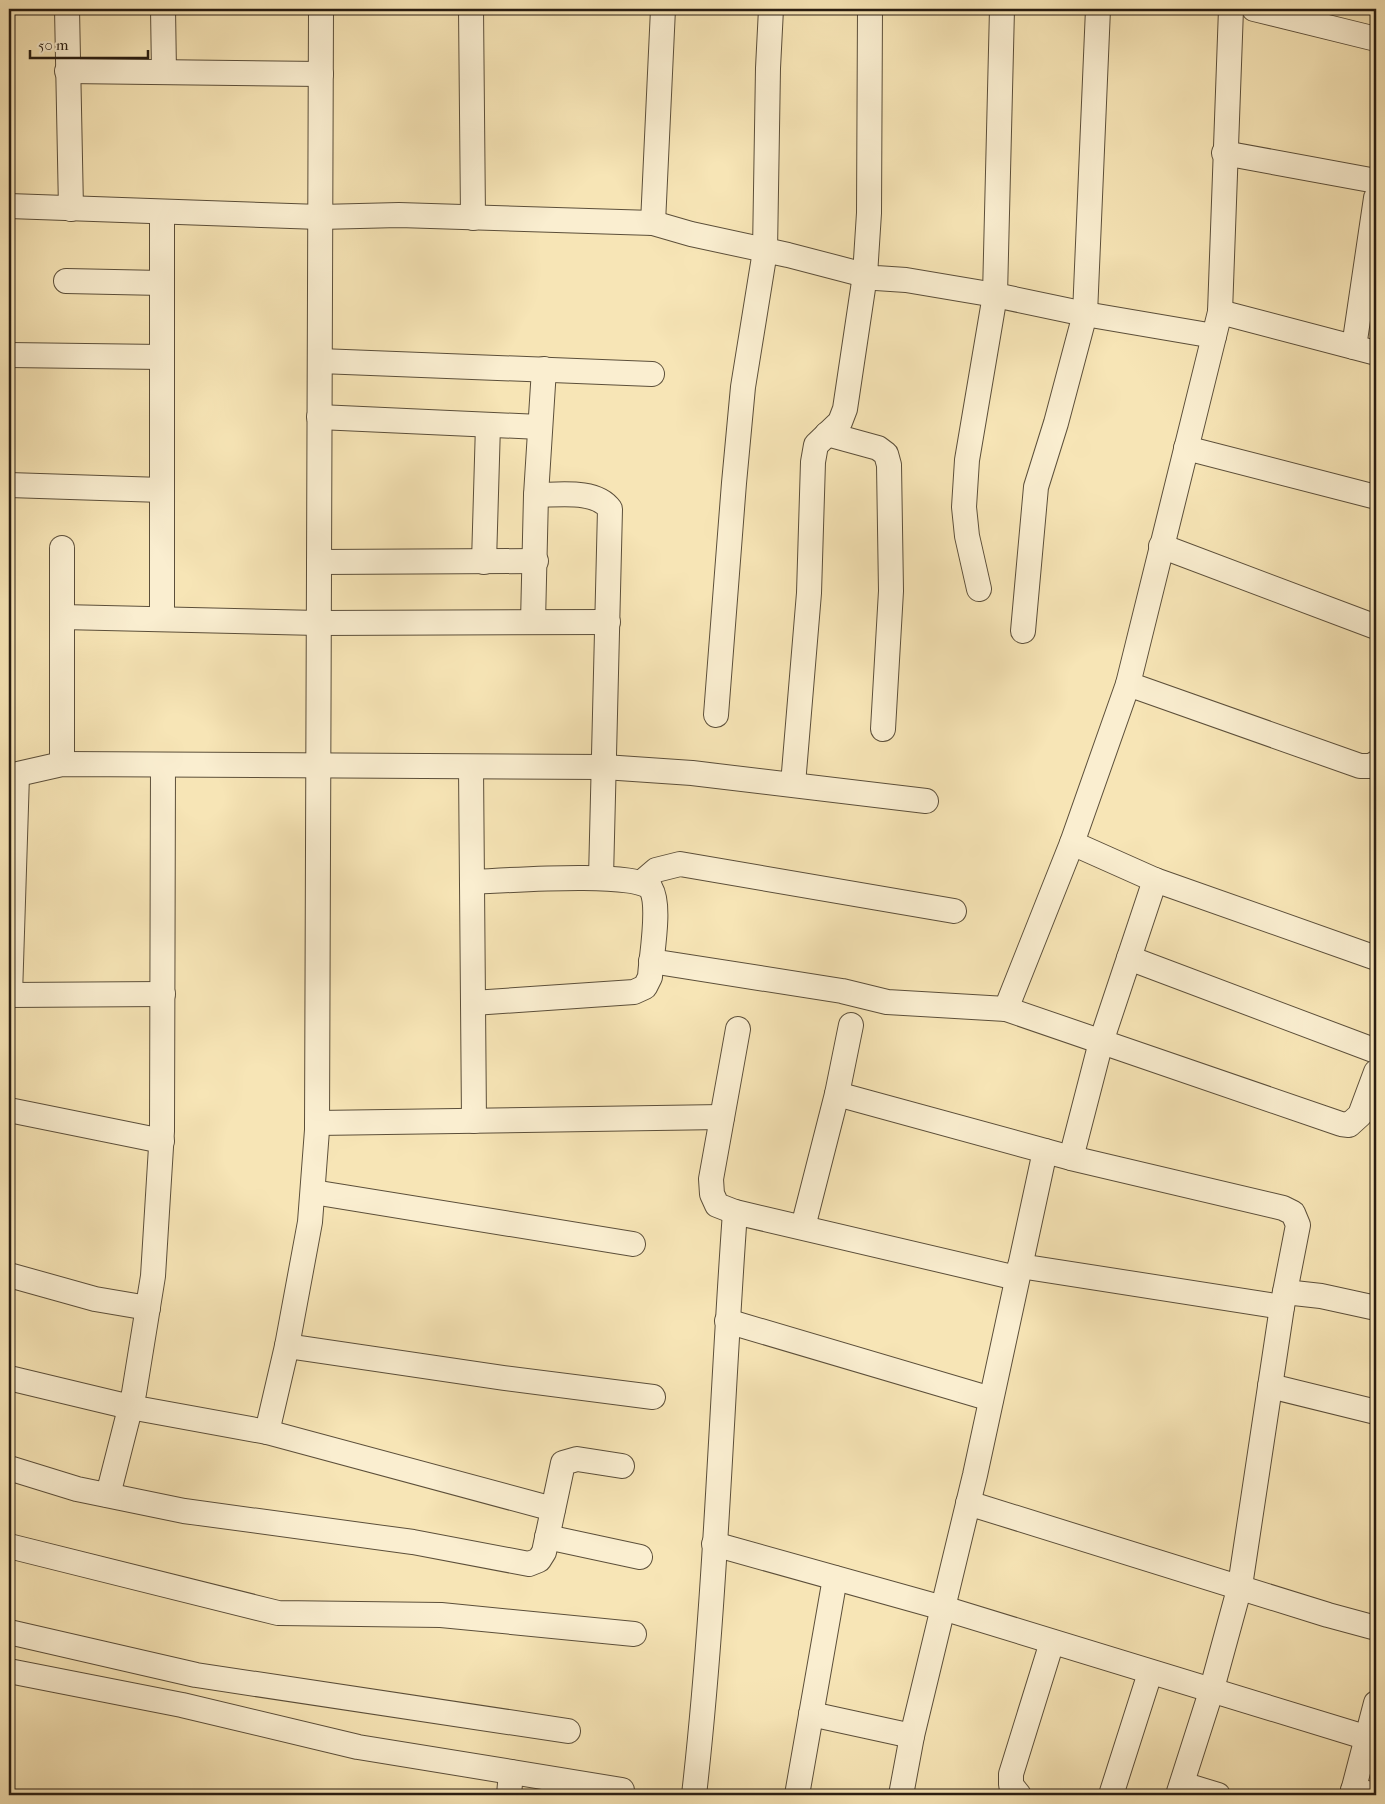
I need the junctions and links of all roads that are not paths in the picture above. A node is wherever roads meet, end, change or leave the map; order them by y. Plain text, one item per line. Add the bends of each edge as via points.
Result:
1 (67, 9) edge
2 (163, 9) edge
3 (321, 9) edge
4 (472, 9) edge
5 (663, 9) edge
6 (771, 9) edge
7 (870, 9) edge
8 (1002, 9) edge
9 (1098, 9) edge
10 (1231, 9) edge
11 (1268, 10) edge
12 (1376, 39) edge
13 (67, 72) junction
14 (164, 72) junction
15 (321, 74) junction
16 (1224, 153) junction
17 (1376, 181) edge
18 (1376, 198) edge
19 (9, 206) edge
20 (72, 209) junction
21 (162, 212) junction
22 (320, 217) junction
23 (473, 218) junction
24 (653, 223) junction
25 (765, 250) junction
26 (865, 275) junction
27 (66, 281) dead end
28 (162, 283) junction
29 (995, 294) junction
30 (1220, 312) junction
31 (1085, 314) junction
32 (1214, 336) junction
33 (1365, 350) edge
34 (9, 355) edge
35 (162, 357) junction
36 (320, 361) junction
37 (544, 369) junction
38 (652, 374) dead end
39 (319, 417) junction
40 (488, 425) junction
41 (540, 427) junction
42 (827, 434) junction
43 (1186, 448) junction
44 (9, 485) edge
45 (162, 490) junction
46 (536, 495) junction
47 (1376, 497) edge
48 (1161, 546) junction
49 (62, 548) dead end
50 (536, 561) junction
51 (319, 562) junction
52 (484, 562) junction
53 (979, 589) dead end
54 (62, 617) junction
55 (162, 618) junction
56 (533, 622) junction
57 (608, 622) junction
58 (318, 623) junction
59 (1376, 627) edge
60 (1023, 631) dead end
61 (1128, 684) junction
62 (716, 715) dead end
63 (883, 730) dead end
64 (1376, 763) edge
65 (62, 764) junction
66 (163, 765) junction
67 (318, 766) junction
68 (604, 766) junction
69 (471, 767) junction
70 (13, 775) edge
71 (793, 784) junction
72 (926, 801) dead end
73 (1072, 843) junction
74 (602, 878) junction
75 (1155, 880) junction
76 (472, 882) junction
77 (642, 882) junction
78 (954, 911) dead end
79 (1129, 958) junction
80 (1376, 958) edge
81 (651, 961) junction
82 (163, 994) junction
83 (9, 995) edge
84 (474, 1004) junction
85 (1006, 1009) junction
86 (851, 1025) dead end
87 (738, 1028) dead end
88 (1101, 1042) junction
89 (1376, 1051) edge
90 (1376, 1072) edge
91 (837, 1094) junction
92 (9, 1110) edge
93 (722, 1117) junction
94 (474, 1121) junction
95 (317, 1122) junction
96 (162, 1140) junction
97 (1045, 1151) junction
98 (1070, 1158) junction
99 (313, 1192) junction
100 (735, 1212) junction
101 (803, 1227) junction
102 (633, 1244) dead end
103 (1018, 1272) junction
104 (9, 1275) edge
105 (1283, 1300) junction
106 (148, 1308) junction
107 (1376, 1308) edge
108 (727, 1321) junction
109 (287, 1346) junction
110 (9, 1378) edge
111 (1270, 1386) junction
112 (653, 1397) dead end
113 (991, 1399) junction
114 (130, 1407) junction
115 (1376, 1412) edge
116 (267, 1432) junction
117 (622, 1466) dead end
118 (9, 1468) edge
119 (108, 1495) junction
120 (968, 1503) junction
121 (552, 1509) junction
122 (547, 1537) junction
123 (714, 1544) junction
124 (9, 1546) edge
125 (640, 1557) dead end
126 (835, 1578) junction
127 (1240, 1586) junction
128 (943, 1608) junction
129 (1376, 1628) edge
130 (9, 1632) edge
131 (634, 1634) dead end
132 (1052, 1642) junction
133 (9, 1671) edge
134 (1150, 1673) junction
135 (1211, 1692) junction
136 (1376, 1703) edge
137 (811, 1714) junction
138 (568, 1730) dead end
139 (912, 1736) junction
140 (1368, 1738) junction
141 (510, 1784) edge
142 (622, 1790) dead end
143 (1180, 1790) edge
144 (1353, 1792) edge
145 (694, 1795) edge
146 (797, 1795) edge
147 (901, 1795) edge
148 (1019, 1795) edge
149 (1111, 1795) edge
150 (1218, 1795) edge
151 (1376, 1795) edge

1 - 13 street
2 - 14 street
3 - 15 street
4 - 23 street
5 - 24 street
6 - 25 street
7 - 26 street
8 - 29 street
9 - 31 street
10 - 16 street
11 - 12 street
13 - 14 street
13 - 20 street
14 - 15 street
15 - 22 street
16 - 17 street
16 - 30 street
18 - 33 street
19 - 20 street
20 - 21 street
21 - 22 street
21 - 28 street
22 - 23 street via 399,215
22 - 36 street
23 - 24 street
24 - 25 street
25 - 26 street
25 - 62 street via 743,387
26 - 29 street
26 - 42 street via 845,409 840,422
27 - 28 street
28 - 35 street
29 - 31 street
29 - 53 street via 967,460 964,507
30 - 32 street
30 - 33 street
31 - 32 street
31 - 60 street via 1036,487
32 - 43 street
34 - 35 street
35 - 45 street
36 - 37 street
36 - 39 street
37 - 38 street
37 - 41 street
39 - 40 street
39 - 51 street
40 - 41 street
40 - 52 street
41 - 46 street
42 - 63 street via 878,448 886,454 889,465 891,591
42 - 71 street via 816,445 813,462 809,593
43 - 47 street
43 - 48 street
44 - 45 street
45 - 55 street
46 - 50 street
46 - 57 street via 594,497 604,501 610,509
48 - 59 street
48 - 61 street
49 - 54 street
50 - 52 street
50 - 56 street
51 - 52 street
51 - 58 street
54 - 55 street
54 - 65 street
55 - 58 street
56 - 57 street
56 - 58 street
57 - 68 street
58 - 67 street
61 - 64 street via 1360,766
61 - 73 street
65 - 66 street
65 - 70 street
66 - 67 street
66 - 82 street
67 - 69 street
67 - 95 street
68 - 69 street
68 - 71 street
68 - 74 street
69 - 76 street
70 - 83 street
71 - 72 street
73 - 75 street
73 - 85 street
74 - 76 street
74 - 77 street
75 - 79 street
75 - 80 street
76 - 84 street
77 - 78 street via 656,870 680,864
77 - 81 street via 650,888 655,902
79 - 88 street
79 - 89 street
81 - 84 street via 650,977 645,987 634,992
81 - 85 street via 842,991 887,1002
82 - 83 street
82 - 96 street
84 - 94 street
85 - 88 street
86 - 91 street
87 - 93 street
88 - 90 street via 1349,1125 1360,1115
88 - 98 street
91 - 97 street
91 - 101 street
92 - 96 street
93 - 94 street
93 - 100 street via 711,1179 712,1194 717,1206
94 - 95 street
95 - 99 street
96 - 106 street
97 - 98 street
97 - 103 street
98 - 105 street via 1293,1213 1298,1225
99 - 102 street
99 - 109 street
100 - 101 street
100 - 108 street
101 - 103 street
103 - 105 street
103 - 113 street
104 - 106 street via 95,1299
105 - 107 street via 1321,1296
105 - 111 street
106 - 114 street
108 - 113 street
108 - 123 street
109 - 112 street
109 - 116 street
110 - 114 street
111 - 115 street
111 - 127 street
113 - 120 street
114 - 116 street
114 - 119 street
116 - 121 street
117 - 121 street via 577,1459 563,1463
118 - 119 street
119 - 122 street via 184,1511 414,1542 529,1564 539,1560
120 - 127 street
120 - 128 street
121 - 122 street
122 - 125 street
123 - 126 street
123 - 145 street
124 - 131 street via 278,1613 441,1615
126 - 128 street
126 - 137 street
127 - 129 street
127 - 135 street
128 - 132 street
128 - 139 street
130 - 138 street via 196,1675
132 - 134 street
132 - 148 street via 1011,1774 1011,1785
133 - 141 street via 182,1705
134 - 135 street
134 - 149 street
135 - 140 street
135 - 143 street
136 - 140 street
137 - 139 street
137 - 146 street
139 - 147 street
140 - 144 street
141 - 142 street
143 - 150 street
144 - 151 street

